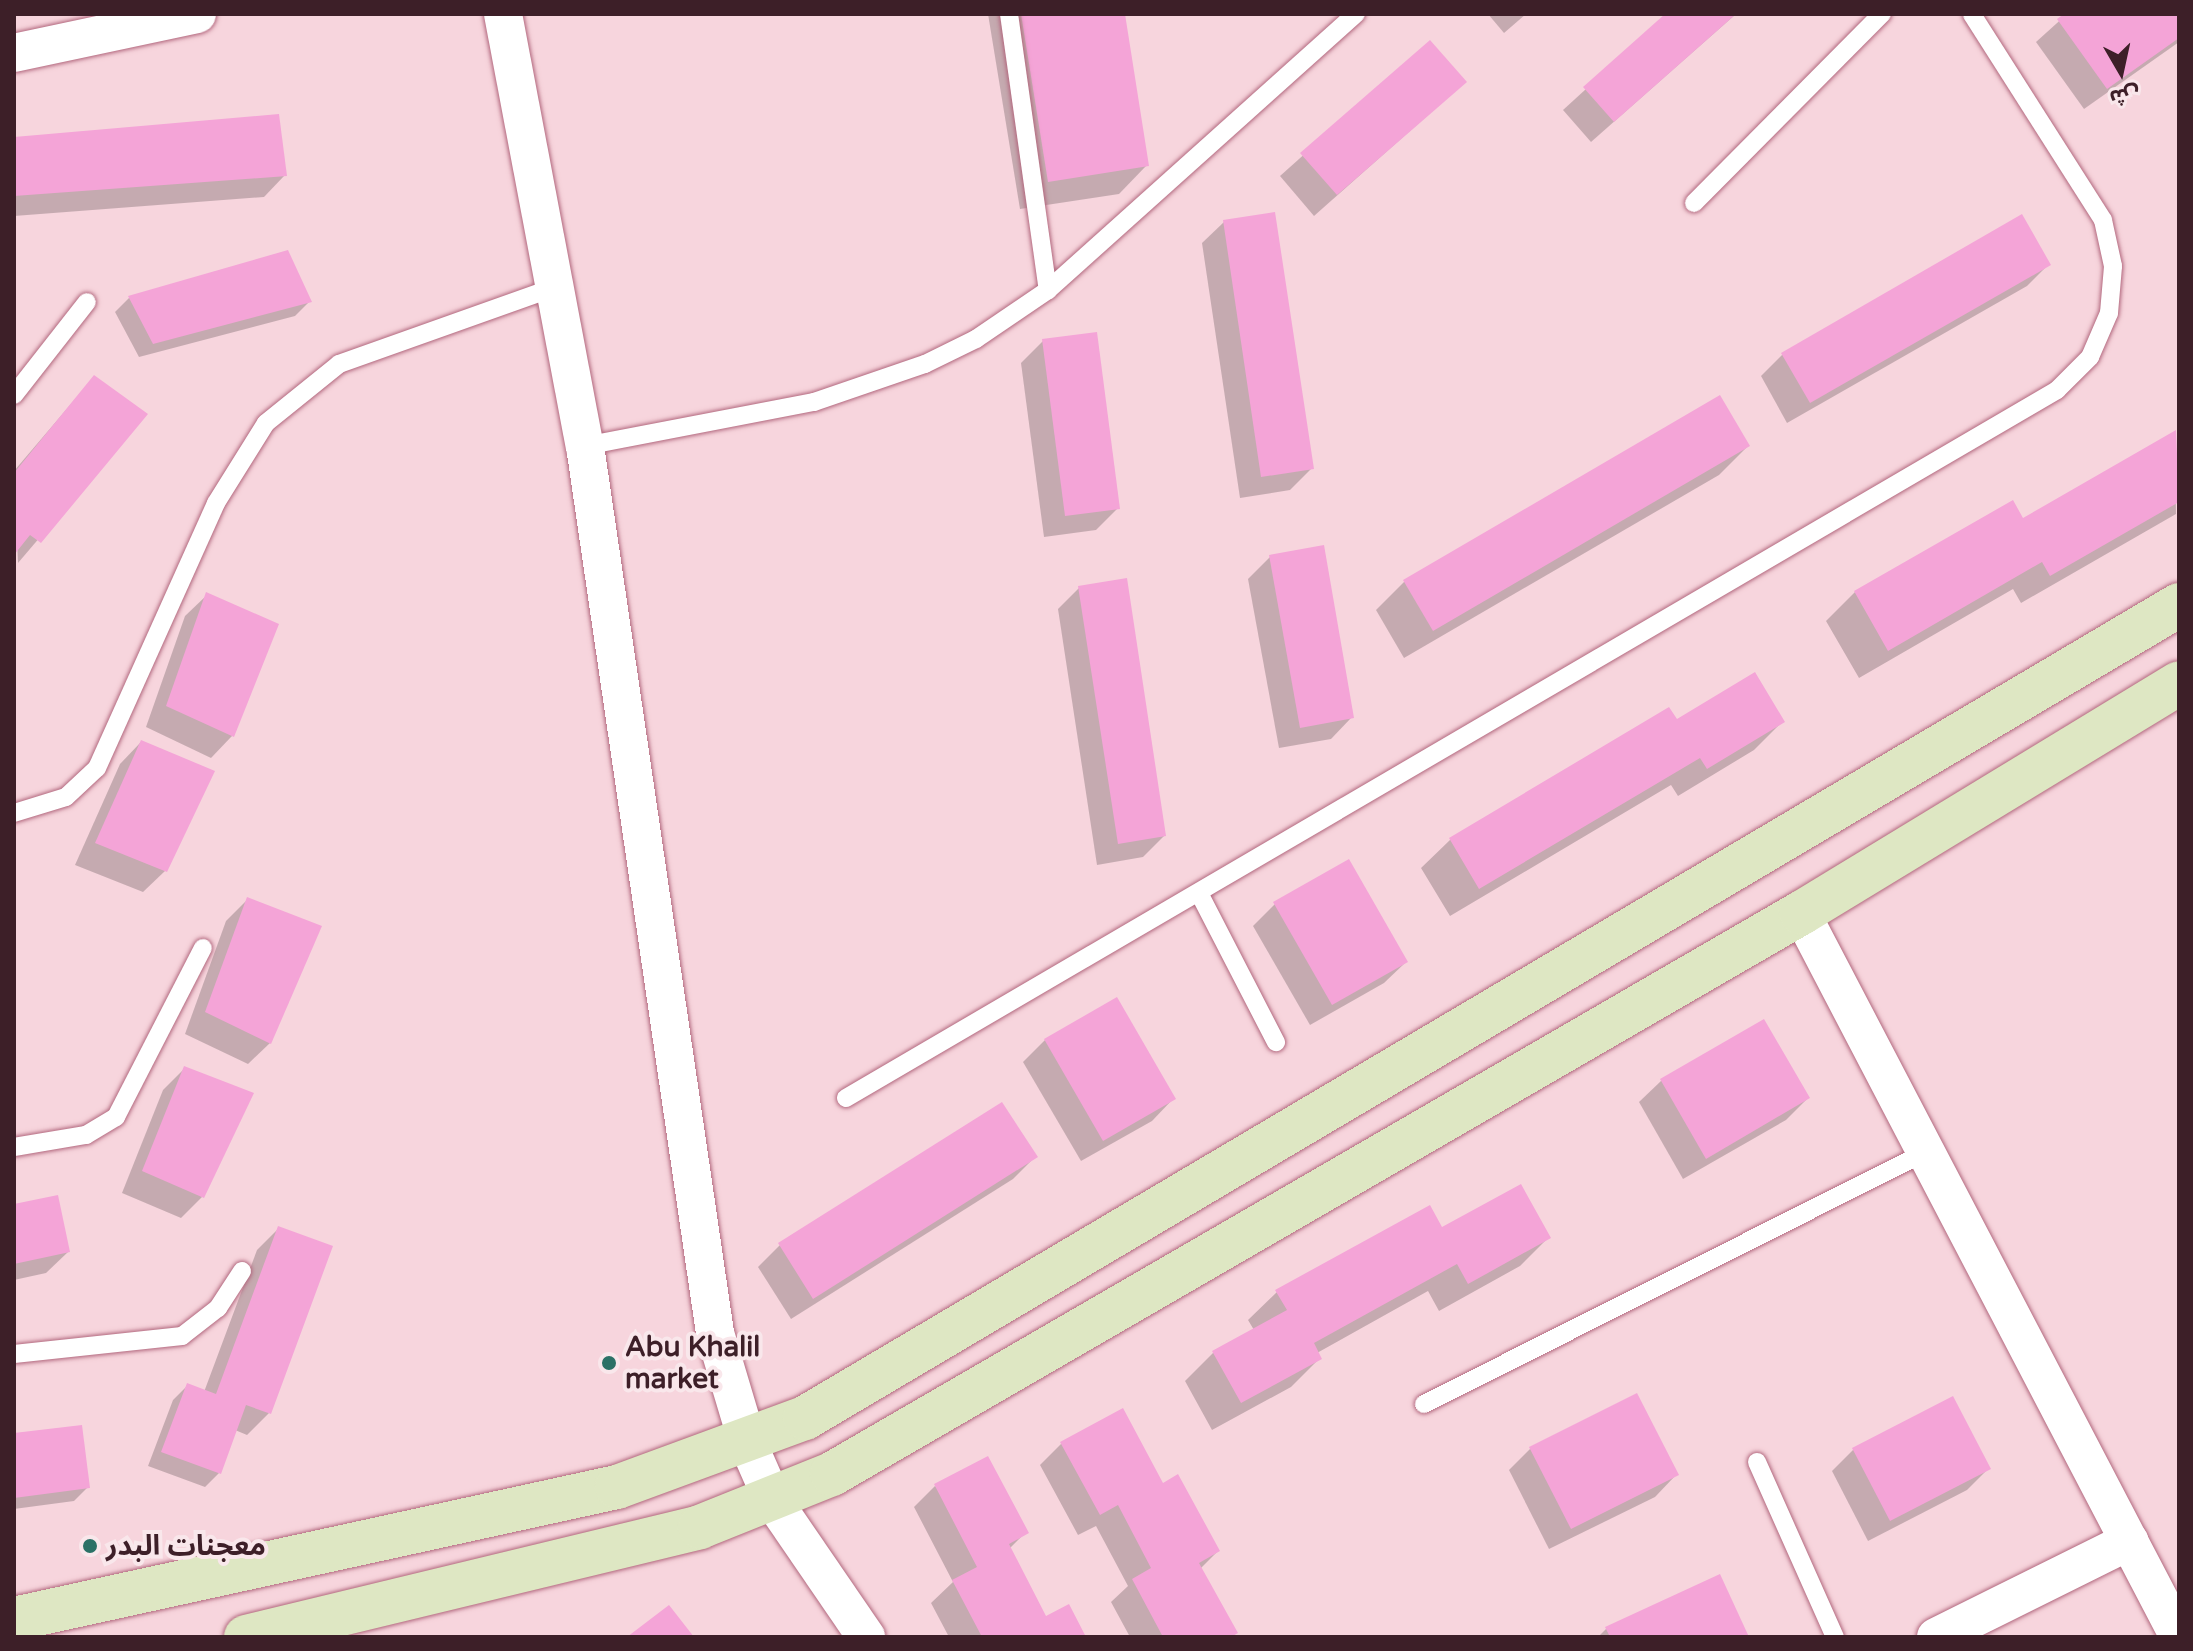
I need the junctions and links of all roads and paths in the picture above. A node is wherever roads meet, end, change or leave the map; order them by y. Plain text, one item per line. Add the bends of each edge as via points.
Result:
1 (197, 14) edge
2 (503, 14) edge
3 (1009, 14) edge
4 (1356, 14) edge
5 (1882, 14) edge
6 (1972, 14) edge
7 (14, 53) edge
8 (1694, 203) dead end
9 (555, 287) junction
10 (1048, 290) junction
11 (87, 302) dead end
12 (14, 395) edge
13 (585, 446) junction
14 (2179, 605) edge
15 (2179, 683) edge
16 (14, 813) edge
17 (1199, 893) junction
18 (1801, 913) junction
19 (203, 948) dead end
20 (1276, 1042) dead end
21 (846, 1098) dead end
22 (14, 1147) edge
23 (1926, 1152) junction
24 (242, 1271) dead end
25 (14, 1354) edge
26 (1424, 1404) dead end
27 (748, 1444) junction
28 (1757, 1462) dead end
29 (773, 1501) junction
30 (2129, 1541) junction
31 (14, 1619) edge
32 (246, 1637) edge
33 (866, 1637) edge
34 (1835, 1637) edge
35 (1936, 1637) edge
36 (2179, 1637) edge

1 - 7 street
2 - 9 street
3 - 10 lane
4 - 10 lane
5 - 8 lane
6 - 17 lane via 2103,220 2113,266 2109,313 2090,357 2043,398
9 - 13 street
9 - 16 lane via 339,364 266,423 230,475 97,768 66,797
10 - 13 lane via 976,339 872,384
11 - 12 lane
13 - 27 street via 705,1275
14 - 27 street via 868,1384
15 - 18 street
17 - 20 lane
17 - 21 lane
18 - 23 street
18 - 29 street via 887,1443
19 - 22 lane via 116,1117 86,1135
23 - 26 lane
23 - 30 street
24 - 25 lane via 218,1308 182,1336
27 - 29 street
27 - 31 street via 617,1487
28 - 34 lane
29 - 32 street via 638,1543
29 - 33 street
30 - 35 street
30 - 36 street

